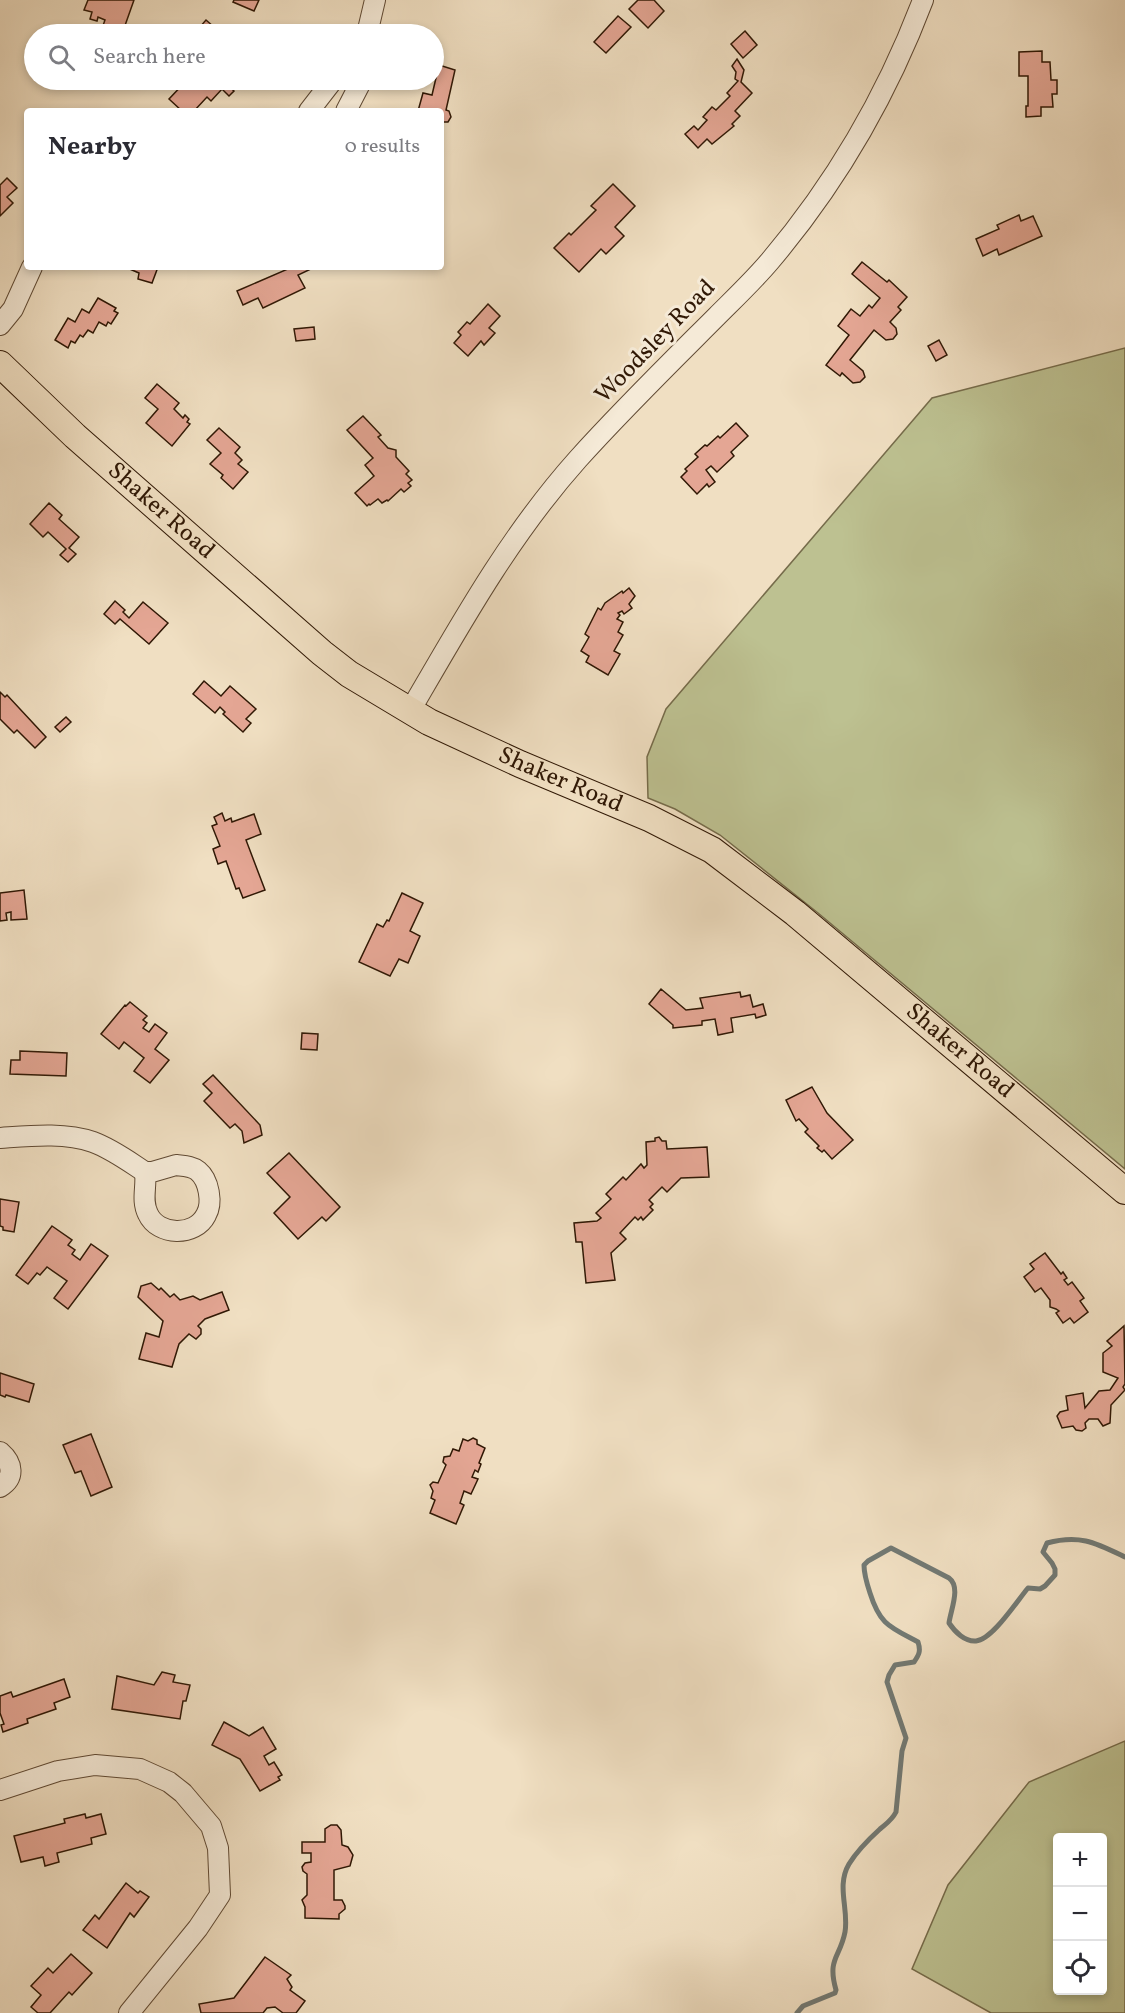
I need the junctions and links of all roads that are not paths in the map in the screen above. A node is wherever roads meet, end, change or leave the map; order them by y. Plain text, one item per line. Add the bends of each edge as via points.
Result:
1 (375, 0) edge
2 (923, 0) edge
3 (369, 24) edge
4 (325, 90) edge
5 (357, 90) edge
6 (311, 108) edge
7 (348, 108) edge
8 (31, 270) edge
9 (0, 325) edge
10 (0, 364) edge
11 (410, 711) junction
12 (0, 1138) edge
13 (145, 1172) dead end
14 (1125, 1191) edge
15 (0, 1452) edge
16 (0, 1487) edge
17 (0, 1790) edge
18 (129, 2013) edge

1 - 3 street
2 - 11 street, Woodsley Road via 894,70 816,204 769,263 578,459 537,508 486,581
4 - 6 street
5 - 7 street
8 - 9 street via 13,309
10 - 11 main road, Shaker Road via 75,436 322,654
11 - 14 main road, Shaker Road via 520,764 649,818 728,861
12 - 13 street via 46,1136 87,1140
15 - 16 street via 11,1471
17 - 18 street via 41,1775 86,1767 140,1769 161,1777 183,1793 210,1826 218,1848 220,1895

